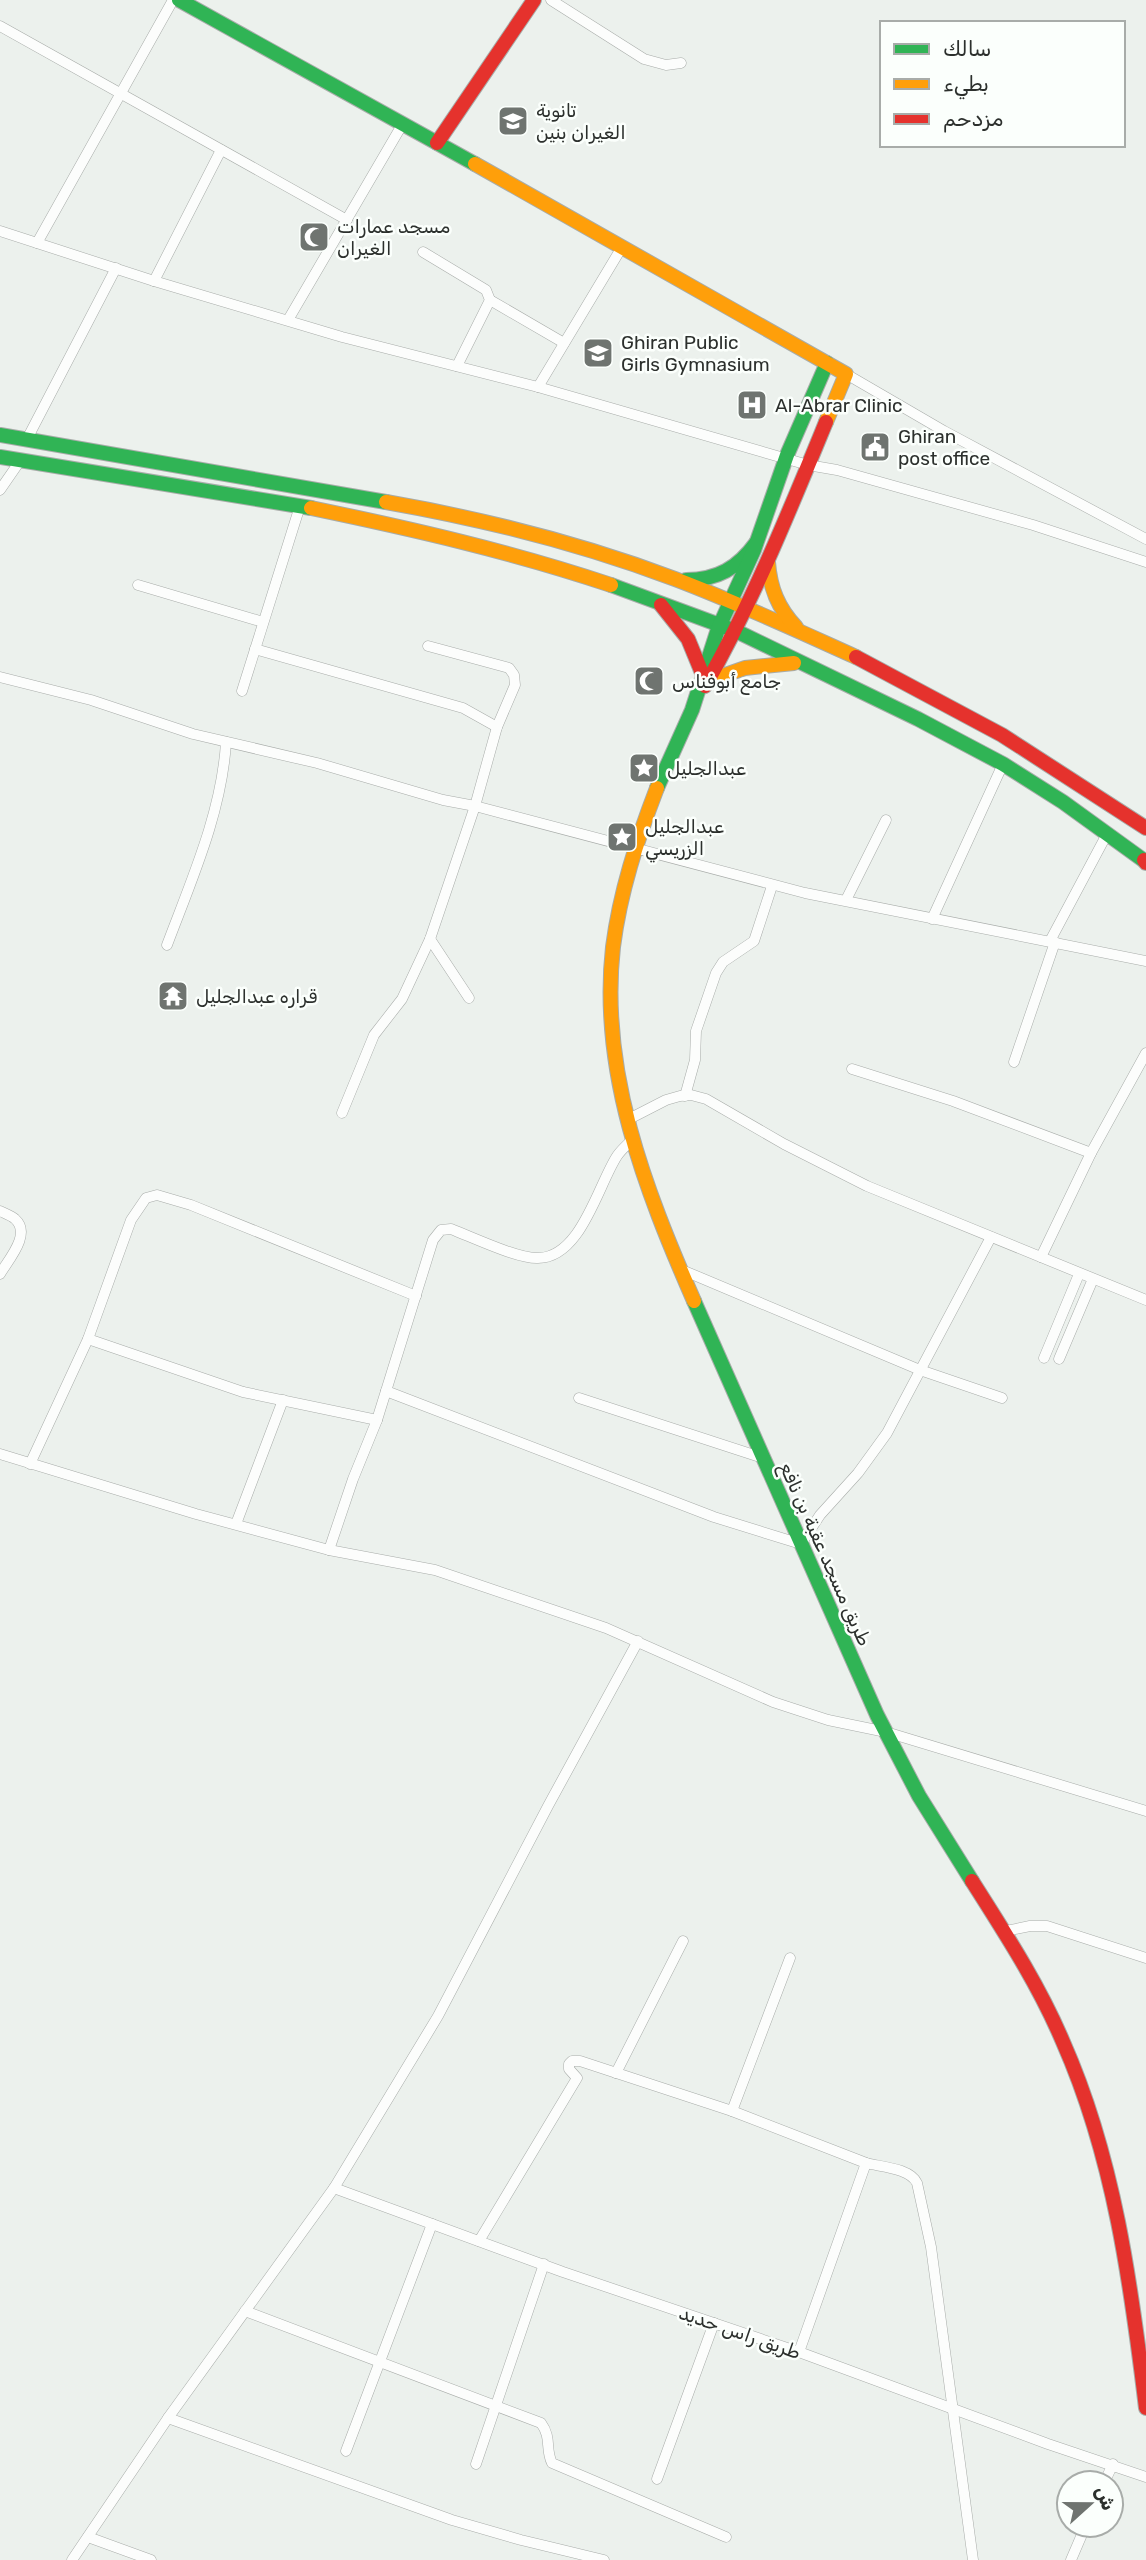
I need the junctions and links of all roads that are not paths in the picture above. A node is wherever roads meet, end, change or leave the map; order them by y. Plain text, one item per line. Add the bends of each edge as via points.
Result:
1 (176, 0) edge
2 (534, 0) edge
3 (551, 0) edge
4 (0, 26) edge
5 (681, 62) dead end
6 (122, 94) junction
7 (402, 125) junction
8 (437, 143) junction
9 (221, 150) junction
10 (347, 220) junction
11 (0, 231) edge
12 (37, 243) junction
13 (622, 247) junction
14 (423, 252) dead end
15 (116, 268) junction
16 (154, 281) junction
17 (490, 300) junction
18 (288, 320) junction
19 (564, 343) junction
20 (827, 363) junction
21 (457, 366) junction
22 (846, 374) junction
23 (538, 387) junction
24 (0, 435) edge
25 (27, 439) junction
26 (0, 457) edge
27 (785, 459) junction
28 (20, 461) junction
29 (808, 465) junction
30 (0, 489) edge
31 (300, 506) junction
32 (1146, 538) edge
33 (756, 543) junction
34 (768, 562) junction
35 (1146, 562) edge
36 (675, 579) junction
37 (138, 585) dead end
38 (657, 601) junction
39 (730, 603) junction
40 (746, 609) junction
41 (263, 622) junction
42 (720, 624) junction
43 (736, 631) junction
44 (806, 634) junction
45 (428, 646) dead end
46 (256, 649) junction
47 (798, 663) junction
48 (0, 677) edge
49 (705, 677) junction
50 (242, 691) dead end
51 (497, 727) junction
52 (226, 742) junction
53 (1003, 764) junction
54 (475, 806) junction
55 (886, 820) dead end
56 (1146, 828) edge
57 (1107, 834) junction
58 (634, 849) junction
59 (1145, 862) edge
60 (772, 886) junction
61 (846, 900) junction
62 (932, 919) junction
63 (430, 939) junction
64 (1053, 942) junction
65 (167, 945) dead end
66 (1146, 961) edge
67 (469, 998) dead end
68 (1146, 1053) edge
69 (1014, 1062) dead end
70 (852, 1069) dead end
71 (685, 1096) junction
72 (342, 1112) dead end
73 (627, 1120) junction
74 (632, 1140) junction
75 (1091, 1153) junction
76 (0, 1211) edge
77 (991, 1237) junction
78 (1041, 1257) junction
79 (682, 1270) junction
80 (0, 1274) edge
81 (1079, 1274) junction
82 (1093, 1279) junction
83 (416, 1296) junction
84 (1146, 1300) edge
85 (88, 1339) junction
86 (1044, 1358) dead end
87 (1059, 1359) dead end
88 (920, 1370) junction
89 (386, 1391) junction
90 (579, 1398) dead end
91 (1002, 1398) dead end
92 (283, 1400) junction
93 (377, 1420) junction
94 (0, 1454) edge
95 (763, 1458) junction
96 (30, 1464) junction
97 (236, 1524) junction
98 (801, 1544) junction
99 (329, 1550) junction
100 (638, 1641) junction
101 (886, 1732) junction
102 (1146, 1811) edge
103 (1006, 1931) junction
104 (683, 1941) dead end
105 (790, 1958) dead end
106 (1146, 1958) edge
107 (616, 2073) junction
108 (732, 2111) junction
109 (866, 2163) junction
110 (334, 2188) junction
111 (432, 2224) junction
112 (479, 2241) junction
113 (544, 2264) junction
114 (245, 2311) junction
115 (714, 2323) junction
116 (1142, 2340) edge
117 (799, 2352) junction
118 (377, 2362) junction
119 (495, 2407) junction
120 (1146, 2408) edge
121 (954, 2409) junction
122 (168, 2418) junction
123 (346, 2451) dead end
124 (476, 2464) dead end
125 (1113, 2464) junction
126 (1111, 2469) edge
127 (1146, 2477) edge
128 (657, 2479) dead end
129 (88, 2537) junction
130 (726, 2537) dead end
131 (1080, 2539) edge
132 (72, 2560) edge
133 (151, 2560) edge
134 (604, 2560) edge
135 (973, 2560) edge
136 (1071, 2560) edge

1 - 6 street
1 - 7 street
2 - 8 street
3 - 5 street via 645,58 666,65
4 - 6 street
6 - 9 street
6 - 12 street
7 - 8 street
7 - 10 street
8 - 13 street
9 - 10 street
9 - 16 street
10 - 18 street
11 - 12 street
12 - 15 street
13 - 19 street
13 - 20 street
14 - 17 street via 486,290
15 - 16 street
15 - 25 street
16 - 18 street
17 - 19 street
17 - 21 street
18 - 21 street
19 - 23 street
20 - 22 street
20 - 27 street, طريق مسجد عقبة بن نافع
21 - 23 street
22 - 29 street, طريق مسجد عقبة بن نافع
22 - 32 street
23 - 27 street
24 - 25 street
25 - 36 street via 456,515
26 - 28 street
27 - 29 street
27 - 33 street, طريق مسجد عقبة بن نافع
28 - 30 street
28 - 31 street
29 - 34 street, طريق مسجد عقبة بن نافع
29 - 35 street via 1033,525
31 - 38 street via 480,545
31 - 41 street
33 - 36 street via 728,572 702,580
33 - 39 street, طريق مسجد عقبة بن نافع
34 - 40 street, طريق مسجد عقبة بن نافع
34 - 44 street via 781,611
36 - 39 street
37 - 41 street
38 - 42 street
38 - 49 street via 688,639
39 - 40 street
39 - 42 street, طريق مسجد عقبة بن نافع
40 - 43 street, طريق مسجد عقبة بن نافع
40 - 44 street
41 - 46 street
42 - 43 street
42 - 49 street, طريق مسجد عقبة بن نافع
43 - 47 street
43 - 49 street, طريق مسجد عقبة بن نافع
44 - 56 street via 1002,734
45 - 51 street via 512,671 515,685
46 - 50 street
46 - 51 street via 463,708
47 - 49 street via 758,665
47 - 53 street
48 - 52 street
49 - 58 street, طريق مسجد عقبة بن نافع
51 - 54 street
52 - 54 street
52 - 65 street via 208,830
53 - 57 street
53 - 62 street
54 - 58 street
54 - 63 street
55 - 61 street
57 - 59 street
57 - 64 street
58 - 60 street
58 - 73 street, طريق مسجد عقبة بن نافع via 618,913 610,1003
60 - 61 street
60 - 71 street via 754,941 723,962 716,973 696,1031 695,1060
61 - 62 street
62 - 64 street
63 - 67 street
63 - 72 street via 402,999 374,1035
64 - 66 street
64 - 69 street
68 - 75 street
70 - 75 street via 954,1101
71 - 73 street via 666,1100
71 - 77 street via 706,1099 867,1186
73 - 74 street, طريق مسجد عقبة بن نافع
74 - 79 street, طريق مسجد عقبة بن نافع
74 - 83 street via 618,1154 590,1210 561,1251 548,1257 528,1257 451,1229 441,1230 433,1240
75 - 78 street
76 - 80 street via 15,1219 21,1238
77 - 78 street
77 - 88 street
78 - 81 street
79 - 88 street
79 - 95 street, طريق مسجد عقبة بن نافع
81 - 82 street
81 - 86 street
82 - 84 street
82 - 87 street
83 - 85 street via 157,1195 146,1198 131,1220
83 - 89 street
85 - 92 street via 243,1392
85 - 96 street
88 - 91 street
88 - 98 street via 887,1433
89 - 93 street
89 - 98 street via 714,1517
90 - 95 street
92 - 93 street
92 - 97 street
93 - 99 street
94 - 96 street
95 - 98 street, طريق مسجد عقبة بن نافع
96 - 97 street
97 - 99 street
98 - 101 street, طريق مسجد عقبة بن نافع
99 - 100 street via 435,1570
100 - 101 street via 773,1702
100 - 110 street via 438,2016
101 - 102 street
101 - 103 street, طريق مسجد عقبة بن نافع via 934,1820
103 - 106 street via 1046,1926
103 - 116 street, طريق مسجد عقبة بن نافع via 1066,2046 1092,2119 1123,2236
104 - 107 street
105 - 108 street
107 - 108 street
107 - 112 street via 580,2061 569,2064 577,2078
108 - 109 street
109 - 117 street
109 - 121 street via 907,2173 917,2183
110 - 111 street, طريق راس حديد
110 - 114 street
111 - 112 street, طريق راس حديد
111 - 118 street
112 - 113 street, طريق راس حديد
113 - 115 street, طريق راس حديد
113 - 119 street
114 - 118 street
114 - 122 street
115 - 117 street, طريق راس حديد
115 - 128 street
116 - 120 street, طريق مسجد عقبة بن نافع
117 - 121 street, طريق راس حديد
118 - 119 street
118 - 123 street
119 - 124 street
119 - 130 street via 541,2423 548,2433 552,2462
121 - 125 street, طريق راس حديد
121 - 135 street
122 - 129 street
122 - 134 street via 452,2520
125 - 126 street
125 - 127 street, طريق راس حديد
129 - 132 street
129 - 133 street
131 - 136 street

